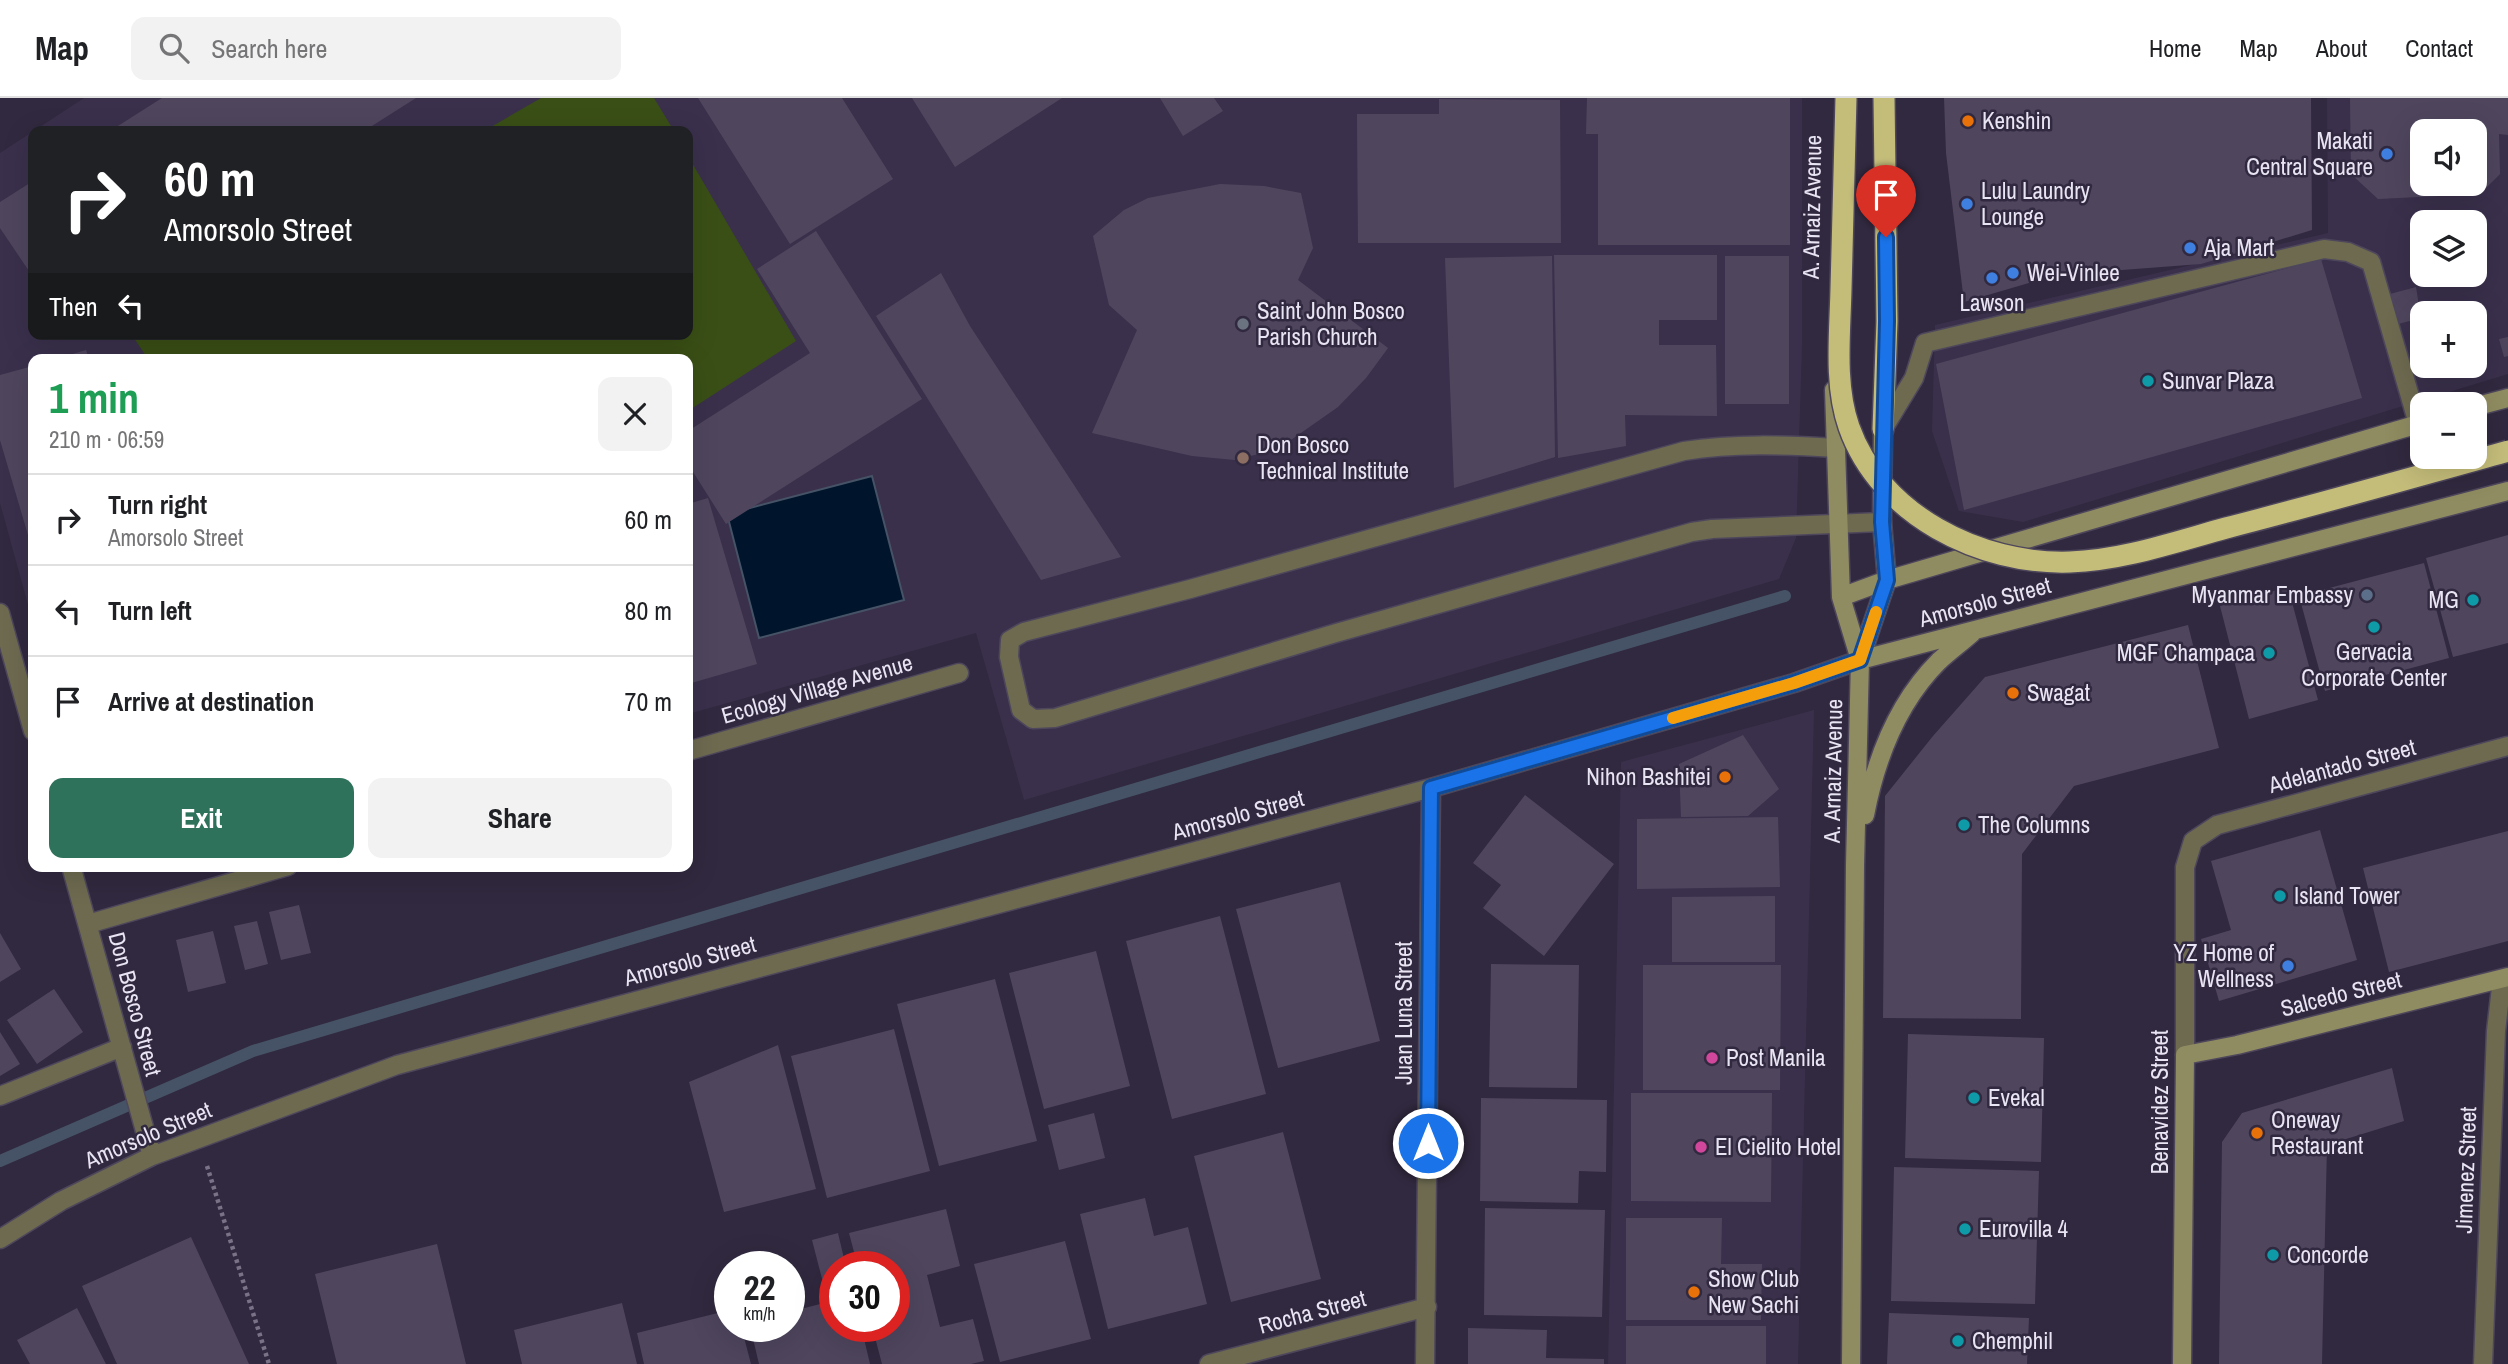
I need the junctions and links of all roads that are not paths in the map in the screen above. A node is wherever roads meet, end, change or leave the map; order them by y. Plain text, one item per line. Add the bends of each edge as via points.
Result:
1 (1838, 98) edge
2 (1846, 98) edge
3 (1884, 98) edge
4 (2410, 392) edge
5 (2508, 398) edge
6 (2487, 404) edge
7 (2410, 427) edge
8 (1883, 429) junction
9 (1835, 448) junction
10 (2508, 451) edge
11 (2508, 491) edge
12 (1839, 522) junction
13 (1882, 522) junction
14 (1887, 580) junction
15 (1841, 597) junction
16 (0, 613) edge
17 (1978, 628) junction
18 (1860, 660) junction
19 (959, 673) dead end
20 (28, 713) edge
21 (2508, 746) edge
22 (693, 750) edge
23 (1431, 788) junction
24 (2193, 841) joint
25 (1855, 865) junction
26 (73, 872) edge
27 (267, 872) edge
28 (88, 924) junction
29 (2505, 978) edge
30 (122, 1047) junction
31 (2185, 1055) junction
32 (0, 1096) edge
33 (152, 1156) junction
34 (0, 1239) edge
35 (1427, 1307) junction
36 (1209, 1364) edge
37 (1425, 1364) edge
38 (1851, 1364) edge
39 (2182, 1364) edge
40 (2483, 1364) edge

1 - 9 street, A. Arnaiz Avenue
2 - 10 highway, bridge via 1841,398 1849,427 1876,479 1936,528 1981,548 2036,561 2104,558
3 - 8 highway via 1887,321
4 - 8 street via 2371,262 2348,251 2323,249 1926,343 1914,377
5 - 6 street
7 - 14 street, Amorsolo Street
8 - 13 street
9 - 12 street, A. Arnaiz Avenue
9 - 12 street via 1684,451 1024,632 1010,640 1009,657 1021,710 1033,719 1055,718 1692,532
11 - 17 street, Amorsolo Street
12 - 13 street
12 - 15 street, A. Arnaiz Avenue
13 - 14 street
14 - 15 street, Amorsolo Street
14 - 18 street
15 - 18 street, A. Arnaiz Avenue
16 - 20 street
17 - 18 street, Amorsolo Street
17 - 25 street via 1939,661 1891,729 1870,790
18 - 23 street, Amorsolo Street
18 - 25 street, A. Arnaiz Avenue
19 - 22 street, Ecology Village Avenue
21 - 24 street, Adelantado Street via 2217,825
23 - 33 street, Amorsolo Street via 397,1065
23 - 35 street, Juan Luna Street
24 - 31 street, Benavidez Street via 2185,867
25 - 38 street, A. Arnaiz Avenue
26 - 28 street, Don Bosco Street
27 - 28 street
28 - 30 street, Don Bosco Street
29 - 31 street, Salcedo Street
29 - 40 street, Jimenez Street via 2496,1031
30 - 32 street
30 - 33 street, Don Bosco Street
31 - 39 street, Benavidez Street
33 - 34 street, Amorsolo Street via 61,1201
35 - 36 street, Rocha Street
35 - 37 street, Juan Luna Street

